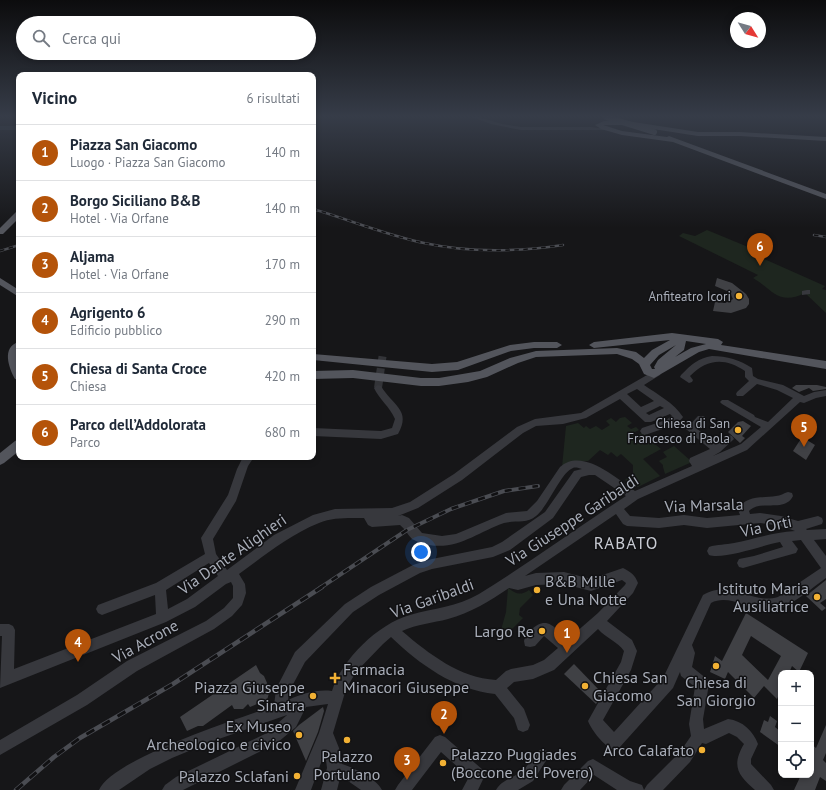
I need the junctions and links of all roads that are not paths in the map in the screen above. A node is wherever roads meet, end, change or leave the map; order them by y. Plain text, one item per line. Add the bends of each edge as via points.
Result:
1 (712, 154) edge
2 (826, 197) edge
3 (16, 213) edge
4 (16, 217) edge
5 (0, 226) edge
6 (0, 232) edge
7 (0, 281) edge
8 (0, 290) edge
9 (16, 292) edge
10 (16, 299) edge
11 (673, 338) junction
12 (16, 347) edge
13 (316, 357) edge
14 (826, 360) edge
15 (826, 365) edge
16 (16, 371) edge
17 (649, 371) junction
18 (316, 375) edge
19 (689, 380) dead end
20 (755, 381) junction
21 (637, 384) junction
22 (378, 388) dead end
23 (826, 393) edge
24 (621, 394) junction
25 (740, 394) dead end
26 (802, 398) junction
27 (661, 401) junction
28 (725, 402) dead end
29 (671, 409) junction
30 (640, 412) junction
31 (701, 418) dead end
32 (768, 426) junction
33 (645, 431) dead end
34 (316, 432) edge
35 (729, 439) dead end
36 (16, 447) edge
37 (717, 449) junction
38 (16, 455) edge
39 (0, 460) edge
40 (246, 460) edge
41 (698, 466) junction
42 (0, 468) edge
43 (597, 471) junction
44 (634, 496) junction
45 (788, 496) dead end
46 (617, 508) junction
47 (368, 515) junction
48 (747, 520) junction
49 (818, 521) dead end
50 (800, 530) junction
51 (826, 534) edge
52 (782, 537) junction
53 (713, 551) dead end
54 (211, 556) junction
55 (752, 561) dead end
56 (826, 566) edge
57 (826, 571) edge
58 (229, 576) junction
59 (508, 582) junction
60 (160, 587) junction
61 (102, 609) dead end
62 (162, 618) junction
63 (598, 620) junction
64 (0, 630) edge
65 (392, 630) junction
66 (530, 642) dead end
67 (686, 645) junction
68 (567, 648) junction
69 (4, 679) edge
70 (498, 687) junction
71 (338, 692) junction
72 (291, 706) junction
73 (522, 724) dead end
74 (326, 733) junction
75 (698, 735) junction
76 (0, 748) edge
77 (542, 756) dead end
78 (335, 768) junction
79 (107, 790) edge
80 (170, 790) edge
81 (303, 790) edge
82 (329, 790) edge
83 (374, 790) edge
84 (403, 790) edge
85 (470, 790) edge
86 (504, 790) edge
87 (569, 790) edge
88 (637, 790) edge
89 (652, 790) edge
90 (766, 790) edge

1 - 2 main road
3 - 5 main road
4 - 6 main road
7 - 9 main road
8 - 10 main road
11 - 13 main road via 607,344 522,346 473,362 432,368
11 - 14 main road via 694,338
11 - 17 main road via 649,358
11 - 17 main road via 681,344 680,348
12 - 16 main road via 12,359
15 - 17 main road, Via Dante Alighieri via 709,346
17 - 18 main road via 638,357 626,352 548,352 526,356 483,374 439,382 353,374
17 - 21 street, Via Dante Alighieri
19 - 20 street via 684,377 701,362 715,359 746,368
20 - 25 street
20 - 26 street via 780,387
21 - 24 street, Via Dante Alighieri
21 - 27 street
22 - 34 street via 380,394 393,405 398,417 395,431 381,435
23 - 26 street
24 - 30 street
24 - 47 street, Via Dante Alighieri via 583,416 524,427 458,477 414,505 392,513
26 - 32 street, Via Giuseppe Garibaldi
27 - 29 street
27 - 30 street
28 - 32 street
29 - 30 street via 648,420
29 - 33 street via 678,417
31 - 37 street via 691,429
32 - 41 street, Via Giuseppe Garibaldi via 744,447
35 - 37 street, Via Giuseppe Garibaldi
36 - 39 main road
37 - 41 street, Via Giuseppe Garibaldi via 694,461
38 - 42 main road
40 - 54 street via 235,492 207,538
41 - 44 street, Via Giuseppe Garibaldi
43 - 44 street
43 - 47 street via 579,464 570,464 532,514 504,518 450,541 421,538 402,520 372,522
43 - 72 street via 578,474 549,515 506,546 493,552 417,569 375,591 350,608 300,657 283,689
44 - 46 street, Via Giuseppe Garibaldi
45 - 48 street via 784,500 748,504 742,511
46 - 48 street, Via Marsala via 627,521 659,523 684,520 707,523
46 - 59 street, Via Giuseppe Garibaldi
47 - 58 street, Via Dante Alighieri via 335,514 317,518 278,539
48 - 50 street, Via Marsala via 760,518 781,521
49 - 50 street
50 - 51 street, Via Orti
50 - 52 street, Via Orti
50 - 56 street
52 - 53 street, Via Orti via 730,550
52 - 55 street via 792,549
54 - 58 street, Via Acrone
54 - 60 street
57 - 67 street via 774,605 766,606 724,594 710,596
58 - 62 street, Via Dante Alighieri via 191,604
58 - 76 street, Via Acrone via 239,584 240,593 238,602 228,612 210,625 132,666 82,700
59 - 63 street via 518,584 536,579 564,578 591,585 621,574 628,577 631,581 630,586
59 - 65 street, Via Garibaldi via 482,599 462,608 410,621
60 - 61 street
60 - 62 street
62 - 69 street, Via Dante Alighieri
63 - 67 street via 628,645 631,651 595,721 614,743 668,683
63 - 68 street
64 - 69 street via 9,630
65 - 70 street via 415,649 458,677
65 - 71 street, Via Garibaldi via 378,639 351,666
66 - 68 street via 540,630 546,629
67 - 75 street via 690,654 685,666 686,671 702,684 697,707
68 - 70 street via 549,665 533,672 512,676
70 - 73 street via 519,714
71 - 72 street
71 - 74 street, Via Garibaldi
72 - 79 street via 204,738 156,759 119,780
72 - 80 street via 291,722 272,738 181,782
74 - 78 street via 333,748
74 - 81 street, Via Garibaldi
75 - 89 street via 679,763
75 - 90 street via 706,737 732,726 747,736 752,744 744,759 744,766
77 - 86 street via 528,776
78 - 82 street
78 - 83 street via 360,779
84 - 85 street via 440,742 478,775
87 - 88 street via 593,766 628,788

